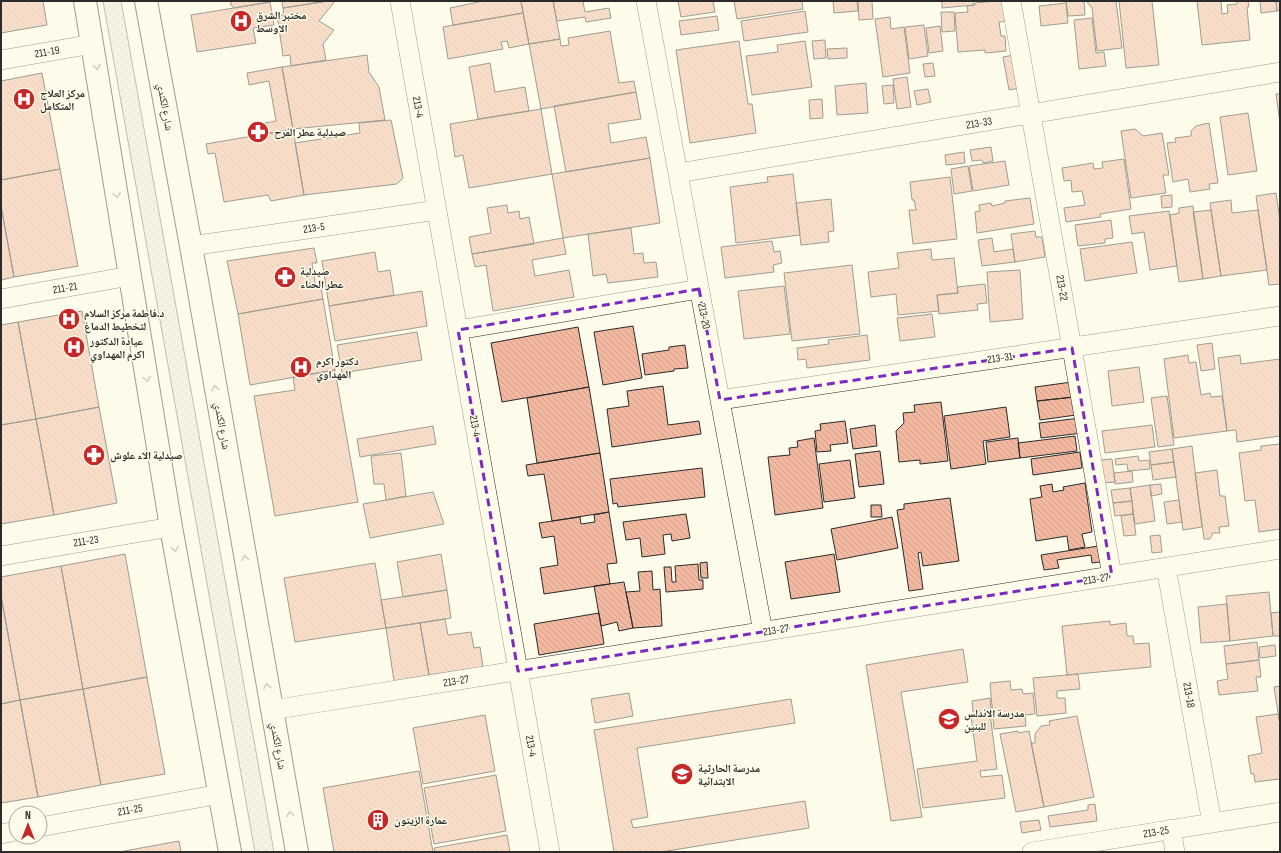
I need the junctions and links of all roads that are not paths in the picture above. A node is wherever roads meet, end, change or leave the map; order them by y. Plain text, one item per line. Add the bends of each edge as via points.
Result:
1 (85, 1) edge
2 (146, 1) edge
3 (400, 1) edge
4 (646, 1) edge
5 (1011, 1) edge
6 (93, 44) junction
7 (1, 60) edge
8 (1280, 72) edge
9 (1031, 114) junction
10 (678, 173) junction
11 (437, 210) junction
12 (191, 246) junction
13 (130, 276) junction
14 (699, 289) junction
15 (1, 299) edge
16 (1280, 316) edge
17 (458, 330) junction
18 (1072, 348) junction
19 (720, 400) junction
20 (171, 527) junction
21 (1280, 549) edge
22 (1, 556) edge
23 (1166, 567) junction
24 (1112, 576) junction
25 (763, 632) junction
26 (518, 671) junction
27 (272, 710) junction
28 (220, 794) junction
29 (1280, 812) edge
30 (1212, 823) junction
31 (48, 826) edge
32 (1171, 829) junction
33 (230, 852) edge
34 (297, 852) edge
35 (550, 852) edge
36 (1032, 852) edge
37 (1175, 852) edge

1 - 6 street
2 - 12 street, شارع الكندي
3 - 11 street, 213-4
4 - 10 street, 213-20
5 - 9 street, 213-22
6 - 7 street, 211-19
6 -> 13 street
8 - 9 street, 213-33
9 - 10 street, 213-33
9 - 18 street, 213-22
10 - 14 street, 213-20
11 - 12 street, 213-5
11 - 17 street, 213-4
27 -> 12 street, شارع الكندي
13 - 15 street, 211-21
13 -> 20 street
14 - 17 street
14 - 19 street, 213-20
16 - 18 street, 213-31
17 - 26 street, 213-4
18 - 19 street, 213-31
18 - 24 street, 213-22
19 - 25 street, 213-20
20 - 22 street, 211-23
20 -> 28 street
21 - 23 street, 213-27
23 - 24 street, 213-27
23 - 30 street, 213-18
24 - 25 street, 213-27
25 - 26 street, 213-27
26 - 27 street, 213-27
26 - 35 street, 213-4
34 -> 27 street, شارع الكندي
28 - 31 street, 211-25
28 - 33 street
29 - 30 street, 213-25
30 - 32 street, 213-25
32 - 36 street, 213-25
32 - 37 street

